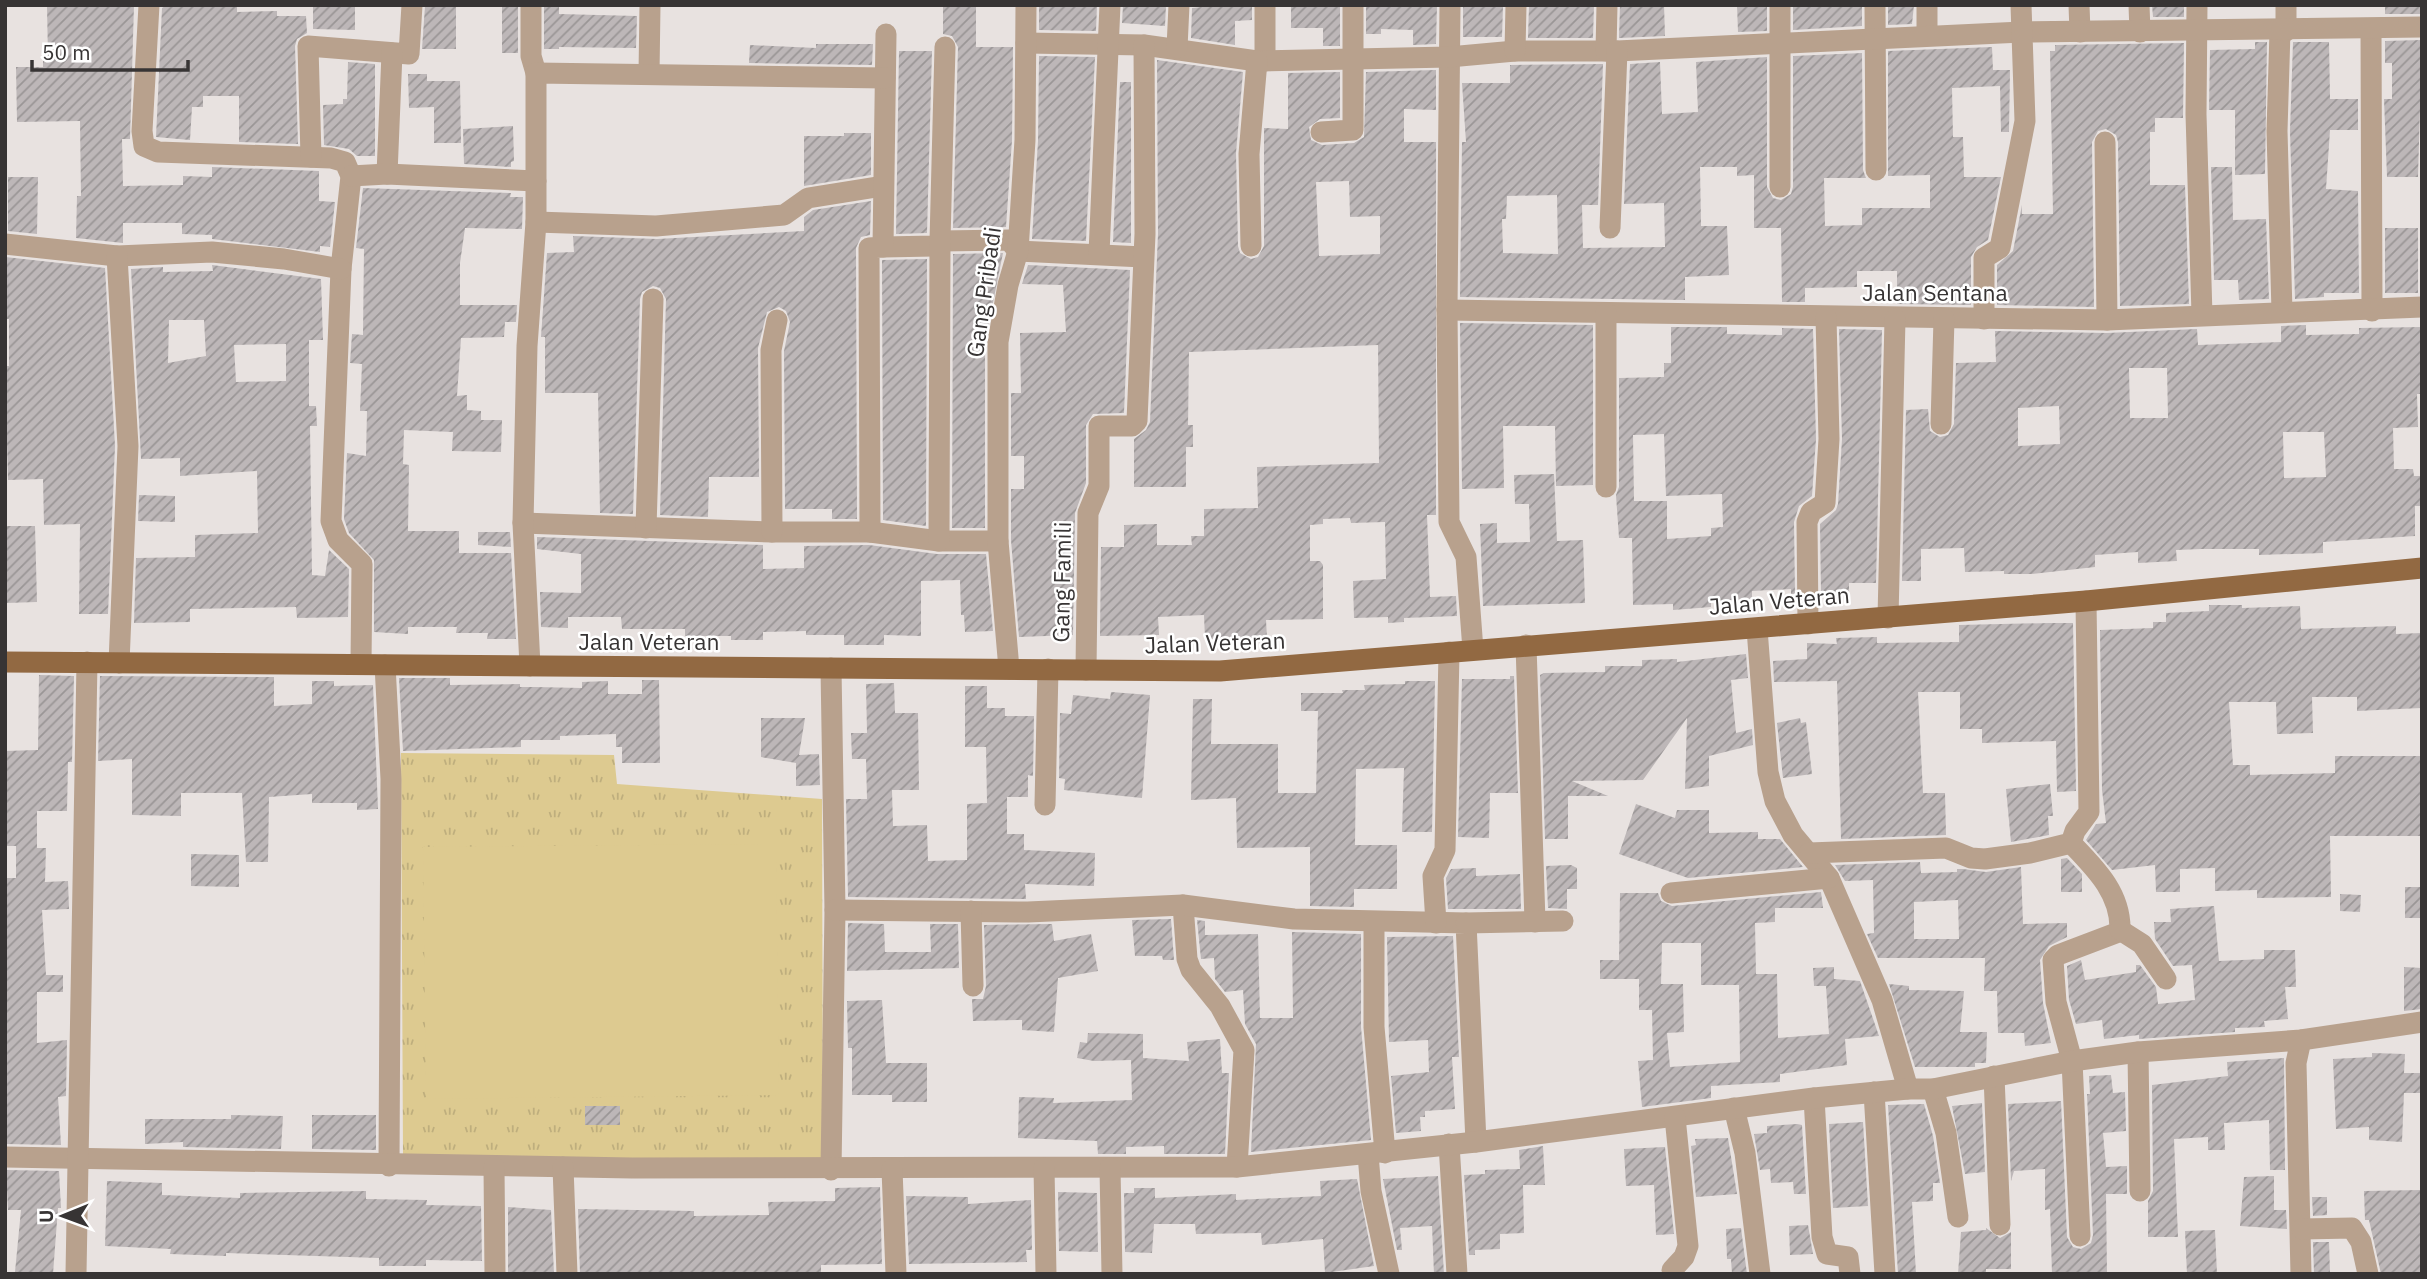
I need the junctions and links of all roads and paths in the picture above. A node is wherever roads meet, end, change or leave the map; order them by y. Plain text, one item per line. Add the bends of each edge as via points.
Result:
1 (149, 5) edge
2 (412, 5) edge
3 (531, 5) edge
4 (650, 5) edge
5 (1026, 5) edge
6 (1111, 5) edge
7 (1178, 5) edge
8 (1265, 5) edge
9 (1353, 5) edge
10 (1450, 5) edge
11 (1516, 5) edge
12 (1607, 5) edge
13 (1780, 5) edge
14 (1875, 5) edge
15 (1927, 5) edge
16 (2021, 5) edge
17 (2079, 5) edge
18 (2140, 5) edge
19 (2197, 5) edge
20 (2286, 5) edge
21 (2422, 27) edge
22 (2371, 30) junction
23 (2197, 31) junction
24 (2283, 31) junction
25 (2021, 32) junction
26 (2080, 32) junction
27 (2140, 32) junction
28 (886, 34) dead end
29 (1927, 35) junction
30 (1875, 37) junction
31 (1780, 42) junction
32 (1026, 43) junction
33 (1111, 44) junction
34 (1144, 45) junction
35 (945, 47) dead end
36 (1177, 48) junction
37 (1515, 51) junction
38 (1611, 51) junction
39 (392, 53) junction
40 (1450, 57) junction
41 (1353, 59) junction
42 (1261, 61) junction
43 (536, 73) junction
44 (649, 74) junction
45 (885, 78) junction
46 (1321, 132) dead end
47 (2105, 142) dead end
48 (311, 157) junction
49 (1876, 170) dead end
50 (387, 174) junction
51 (351, 176) junction
52 (536, 181) junction
53 (883, 186) junction
54 (1780, 187) dead end
55 (536, 222) junction
56 (1611, 228) dead end
57 (940, 241) junction
58 (5, 244) edge
59 (1251, 246) dead end
60 (883, 247) junction
61 (1018, 251) junction
62 (1099, 253) junction
63 (117, 256) junction
64 (1143, 257) junction
65 (341, 269) junction
66 (653, 299) dead end
67 (2422, 307) edge
68 (1447, 310) junction
69 (2283, 312) junction
70 (2372, 312) junction
71 (1606, 313) junction
72 (2202, 315) junction
73 (1826, 317) junction
74 (1895, 319) junction
75 (1944, 319) junction
76 (1984, 319) junction
77 (777, 320) dead end
78 (2107, 320) junction
79 (1941, 424) dead end
80 (1606, 487) dead end
81 (523, 523) junction
82 (646, 528) junction
83 (772, 533) junction
84 (870, 533) junction
85 (939, 541) junction
86 (998, 541) junction
87 (2422, 568) edge
88 (2086, 601) junction
89 (1888, 618) junction
90 (1808, 624) junction
91 (1756, 629) junction
92 (1526, 645) junction
93 (1473, 650) junction
94 (1449, 652) junction
95 (5, 662) edge
96 (87, 662) junction
97 (119, 663) junction
98 (360, 664) junction
99 (385, 665) junction
100 (530, 666) junction
101 (831, 668) junction
102 (1009, 669) junction
103 (1048, 669) junction
104 (1086, 670) junction
105 (1045, 805) dead end
106 (2071, 843) junction
107 (1809, 853) junction
108 (1829, 878) junction
109 (1671, 892) dead end
110 (1183, 905) junction
111 (835, 910) junction
112 (971, 911) junction
113 (1563, 921) dead end
114 (1374, 922) junction
115 (1535, 922) junction
116 (1436, 923) junction
117 (1466, 923) junction
118 (2120, 930) junction
119 (2166, 979) dead end
120 (972, 986) dead end
121 (2422, 1022) edge
122 (2301, 1040) junction
123 (2138, 1052) junction
124 (2072, 1061) junction
125 (1994, 1076) junction
126 (1908, 1089) junction
127 (1933, 1089) junction
128 (1874, 1092) junction
129 (1814, 1098) junction
130 (1734, 1108) junction
131 (1675, 1117) junction
132 (1476, 1142) junction
133 (1449, 1144) junction
134 (1377, 1153) junction
135 (5, 1157) edge
136 (76, 1160) junction
137 (389, 1166) junction
138 (494, 1167) junction
139 (563, 1167) junction
140 (1237, 1167) junction
141 (1044, 1168) junction
142 (1110, 1168) junction
143 (891, 1169) junction
144 (831, 1170) junction
145 (2140, 1191) dead end
146 (1958, 1217) dead end
147 (2000, 1224) dead end
148 (2302, 1229) junction
149 (2080, 1236) dead end
150 (1672, 1270) dead end
151 (76, 1274) edge
152 (495, 1274) edge
153 (568, 1274) edge
154 (895, 1274) edge
155 (1046, 1274) edge
156 (1112, 1274) edge
157 (1389, 1274) edge
158 (1457, 1274) edge
159 (1760, 1274) edge
160 (1850, 1274) edge
161 (1885, 1274) edge
162 (2301, 1274) edge
163 (2368, 1274) edge

1 - 48 street via 144,146 158,152
2 - 39 street via 409,54
3 - 43 street via 531,56
4 - 44 street
5 - 32 street, Gang Pribadi
6 - 33 street
7 - 36 street
8 - 42 street
9 - 41 street
10 - 40 street
11 - 37 street
12 - 38 street
13 - 31 street
14 - 30 street
15 - 29 street
16 - 25 street
17 - 26 street
18 - 27 street
19 - 23 street
20 - 24 street
21 - 22 street
22 - 24 street
22 - 70 street
23 - 24 street
23 - 27 street
23 - 72 street
24 - 69 street via 2277,131
25 - 26 street
25 - 29 street
25 - 76 street via 2025,121 2000,248 1984,258
26 - 27 street
28 - 45 street
29 - 30 street
30 - 31 street
30 - 49 street
31 - 38 street
31 - 54 street
32 - 33 street
32 - 61 street, Gang Pribadi
33 - 34 street
33 - 62 street
34 - 36 street
34 - 64 street
35 - 57 street
36 - 42 street
37 - 38 street
37 - 40 street
38 - 56 street
39 - 48 street via 308,46
39 - 50 street
40 - 41 street
40 - 68 street
41 - 42 street
41 - 46 street via 1353,130
42 - 59 street via 1249,153
43 - 44 street
43 - 52 street
44 - 45 street
45 - 53 street
47 - 78 street
48 - 51 street via 341,160
50 - 51 street
50 - 52 street
51 - 65 street
52 - 55 street
53 - 55 street via 808,198 784,215 656,226
53 - 60 street
55 - 81 street via 527,346
57 - 60 street via 934,246
57 - 61 street via 1009,240
57 - 85 street
58 - 63 street
60 - 84 street via 869,247
61 - 62 street
61 - 86 street, Gang Pribadi via 998,342
62 - 64 street
63 - 65 street via 212,252
63 - 97 street via 128,446
64 - 104 street, Gang Famili via 1136,424 1099,425 1099,486 1088,513
65 - 98 street via 331,522 338,540 362,564
66 - 82 street
67 - 70 street, Jalan Sentana
68 - 71 street, Jalan Sentana
68 - 93 street via 1449,522 1466,557
69 - 70 street, Jalan Sentana
69 - 72 street, Jalan Sentana
71 - 73 street, Jalan Sentana
71 - 80 street
72 - 78 street, Jalan Sentana
73 - 74 street, Jalan Sentana
73 - 90 street via 1828,453 1825,503 1811,512 1807,522
74 - 75 street, Jalan Sentana
74 - 89 street
75 - 76 street, Jalan Sentana
75 - 79 street
76 - 78 street, Jalan Sentana
77 - 83 street via 771,350
81 - 82 street
81 - 100 street
82 - 83 street
83 - 84 street
84 - 85 street
85 - 86 street
86 - 102 street, Gang Pribadi
87 - 88 main road, Jalan Veteran
88 - 89 main road, Jalan Veteran
88 - 106 street via 2089,812
89 - 90 main road, Jalan Veteran
90 - 91 main road, Jalan Veteran
91 - 92 main road, Jalan Veteran
91 - 107 street via 1768,772 1775,801 1793,835
92 - 93 main road, Jalan Veteran
92 - 115 street
93 - 94 main road, Jalan Veteran
94 - 104 main road, Jalan Veteran via 1220,671
94 - 116 street via 1445,850 1433,876
95 - 96 main road, Jalan Veteran
96 - 97 main road, Jalan Veteran
96 - 136 street
97 - 98 main road, Jalan Veteran
98 - 99 main road, Jalan Veteran
99 - 100 main road, Jalan Veteran
99 - 137 street via 391,779
100 - 101 main road, Jalan Veteran
101 - 102 main road, Jalan Veteran
101 - 111 street
102 - 103 main road, Jalan Veteran
103 - 104 main road, Jalan Veteran
103 - 105 street
106 - 107 street via 1985,859 1946,848
106 - 118 street via 2115,896
107 - 108 street
108 - 109 street
108 - 126 street via 1882,1000
110 - 112 street
110 - 114 street via 1294,919
110 - 140 street via 1191,970 1220,1006 1244,1051
111 - 112 street
111 - 144 street
112 - 120 street
113 - 115 street
114 - 116 street
114 - 134 street
115 - 117 street
116 - 117 street
117 - 132 street
118 - 119 street via 2142,944
118 - 124 street via 2053,960 2056,1002
121 - 122 street
122 - 123 street
122 - 148 street via 2295,1063
123 - 124 street
123 - 145 street
124 - 125 street
124 - 149 street
125 - 127 street
125 - 147 street
126 - 127 street
126 - 128 street
127 - 146 street via 1950,1152
128 - 129 street
128 - 161 street
129 - 130 street
129 - 160 street via 1825,1250 1829,1255 1848,1257
130 - 131 street
130 - 159 street via 1745,1153
131 - 132 street
131 - 150 street via 1688,1245
132 - 133 street
133 - 134 street
133 - 158 street
134 - 140 street
134 - 157 street via 1371,1191
135 - 136 street
136 - 137 street
136 - 151 street
137 - 138 street
138 - 139 street
138 - 152 street
139 - 144 street
139 - 153 street
140 - 142 street
141 - 142 street
141 - 143 street
141 - 155 street
142 - 156 street
143 - 144 street
143 - 154 street
148 - 162 street
148 - 163 street via 2352,1228 2361,1242

